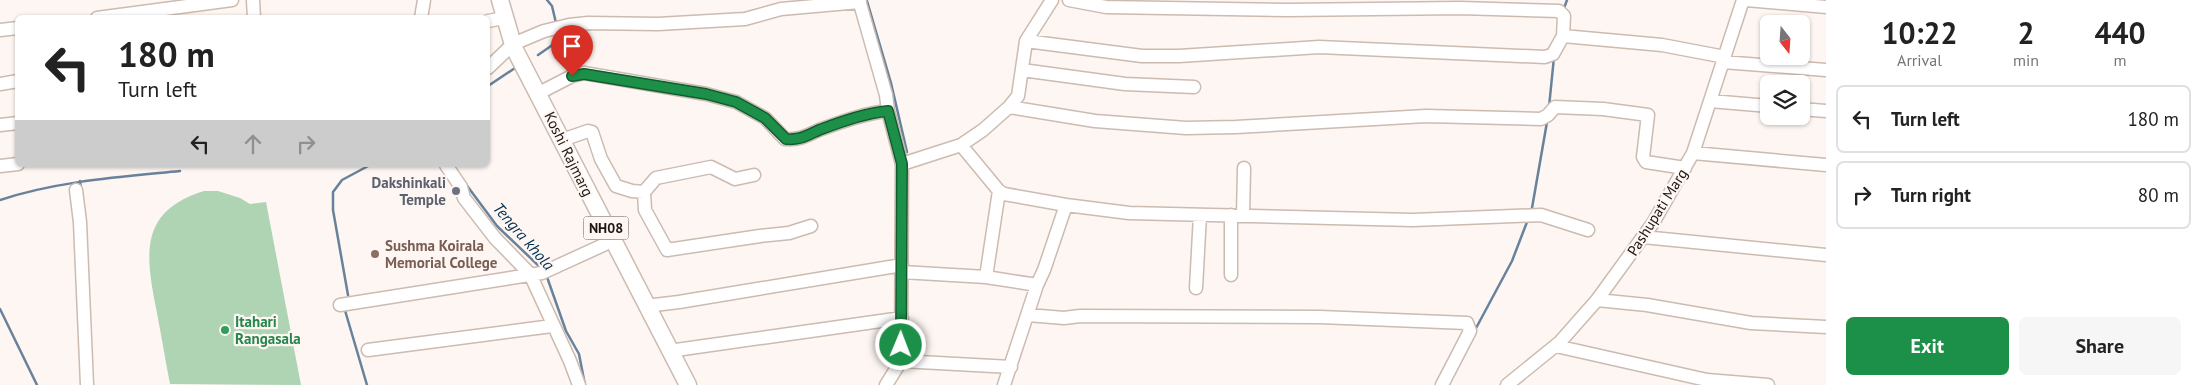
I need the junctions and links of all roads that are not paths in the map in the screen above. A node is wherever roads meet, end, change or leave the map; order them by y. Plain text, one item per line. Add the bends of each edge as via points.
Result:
1 (232, 0) edge
2 (253, 0) edge
3 (424, 0) edge
4 (500, 0) edge
5 (1052, 0) edge
6 (1069, 0) edge
7 (1744, 0) edge
8 (860, 1) edge
9 (1826, 7) edge
10 (144, 10) edge
11 (115, 15) edge
12 (254, 15) edge
13 (422, 15) edge
14 (504, 18) junction
15 (490, 21) edge
16 (15, 28) edge
17 (0, 30) edge
18 (1564, 36) junction
19 (1026, 41) junction
20 (513, 46) junction
21 (1724, 60) junction
22 (490, 66) edge
23 (1022, 70) junction
24 (1826, 70) edge
25 (15, 82) edge
26 (0, 84) edge
27 (1194, 87) dead end
28 (539, 94) junction
29 (1710, 101) junction
30 (1760, 105) edge
31 (1009, 107) junction
32 (1810, 110) edge
33 (888, 111) junction
34 (1826, 111) edge
35 (15, 123) edge
36 (0, 125) edge
37 (562, 140) junction
38 (961, 145) junction
39 (1693, 153) junction
40 (15, 164) edge
41 (902, 164) junction
42 (1826, 164) edge
43 (0, 166) edge
44 (447, 167) edge
45 (1244, 168) dead end
46 (1685, 168) junction
47 (754, 175) dead end
48 (76, 190) dead end
49 (999, 191) junction
50 (644, 192) junction
51 (1066, 205) junction
52 (1200, 215) junction
53 (1237, 215) junction
54 (811, 226) dead end
55 (1588, 230) dead end
56 (1643, 237) junction
57 (612, 241) junction
58 (1826, 255) edge
59 (902, 268) junction
60 (541, 272) junction
61 (1231, 275) dead end
62 (986, 277) junction
63 (1037, 285) junction
64 (1196, 288) dead end
65 (1597, 300) junction
66 (340, 305) dead end
67 (646, 306) junction
68 (1028, 315) junction
69 (902, 318) junction
70 (552, 326) junction
71 (1826, 327) edge
72 (1556, 346) junction
73 (368, 350) dead end
74 (669, 350) junction
75 (901, 361) junction
76 (1011, 367) junction
77 (87, 385) edge
78 (579, 385) edge
79 (688, 385) edge
80 (886, 385) edge
81 (1004, 385) edge
82 (1442, 385) edge
83 (1507, 385) edge
84 (1768, 385) edge

1 - 10 street
2 - 12 street
3 - 13 street
4 - 14 main road, Koshi Rajmarg / NH08
5 - 19 street
6 - 18 street via 1106,7 1460,8 1562,13
7 - 9 street
7 - 21 street, Pashupati Marg
8 - 20 street via 781,9 745,19 569,25 544,31
8 - 33 street
10 - 11 street
14 - 15 street
14 - 20 main road, Koshi Rajmarg / NH08
16 - 17 street
18 - 19 street via 1554,52 1544,57 1319,48 1142,56
18 - 21 street via 1662,45
19 - 23 street
20 - 22 street
20 - 28 main road, Koshi Rajmarg / NH08
21 - 24 street
21 - 29 street, Pashupati Marg
23 - 27 street via 1126,84
23 - 31 street via 1018,96
25 - 26 street
28 - 33 street via 572,76 584,74 706,94 736,102 765,118 786,139 798,140 875,112
28 - 37 main road, Koshi Rajmarg / NH08
29 - 30 street
29 - 39 street, Pashupati Marg
31 - 38 street
31 - 46 street via 1095,122 1186,128 1426,116 1541,119 1555,107 1603,109 1648,115 1643,158 1646,162
32 - 34 street
33 - 41 street
35 - 36 street
37 - 50 street via 590,131 616,186
37 - 57 main road, Koshi Rajmarg / NH08
38 - 41 street
38 - 49 street
39 - 42 street
39 - 46 street, Pashupati Marg
40 - 43 street
41 - 59 street
44 - 60 street via 461,187 464,198 495,238
45 - 53 street
46 - 56 street, Pashupati Marg
47 - 50 street via 735,179 711,168 656,178
48 - 77 street
49 - 51 street
49 - 62 street
50 - 54 street via 645,210 667,250 789,233
51 - 52 street via 1129,213
51 - 63 street
52 - 53 street
52 - 64 street
53 - 55 street via 1413,220 1541,215
53 - 61 street
56 - 58 street
56 - 65 street, Pashupati Marg
57 - 60 street
57 - 67 main road, Koshi Rajmarg / NH08
59 - 62 street
59 - 67 street
59 - 69 street
60 - 66 street
60 - 70 street
62 - 63 street
63 - 68 street
65 - 71 street via 1648,305 1751,323
65 - 72 street, Pashupati Marg
67 - 74 main road, Koshi Rajmarg / NH08
68 - 76 street
68 - 82 street via 1064,318 1320,317 1466,323 1470,330
69 - 74 street
69 - 75 street
70 - 73 street
70 - 78 street
72 - 83 street, Pashupati Marg
72 - 84 street via 1707,380
74 - 79 main road, Koshi Rajmarg / NH08
75 - 76 street
75 - 80 street
76 - 81 street

